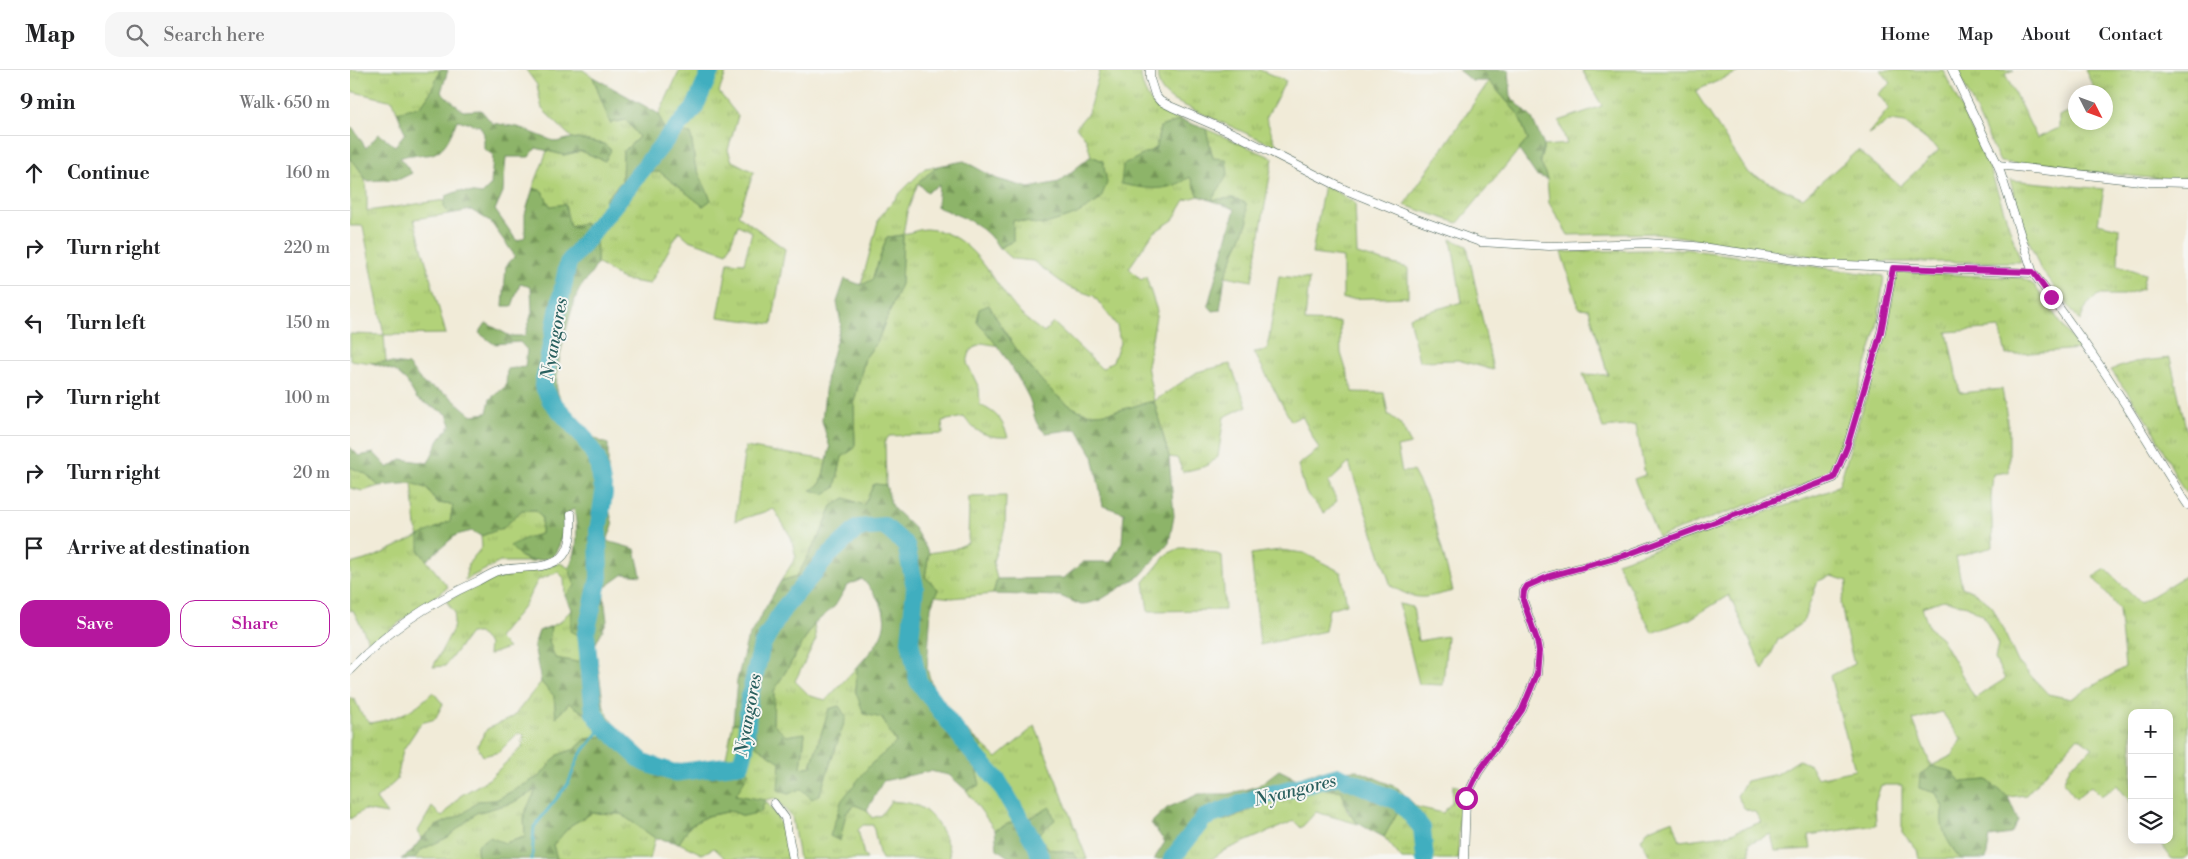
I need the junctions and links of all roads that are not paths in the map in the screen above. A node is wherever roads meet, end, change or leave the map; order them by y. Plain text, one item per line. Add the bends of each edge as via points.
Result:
1 (1150, 70) edge
2 (1952, 70) edge
3 (1998, 165) junction
4 (2188, 183) edge
5 (1893, 268) junction
6 (2033, 272) junction
7 (2188, 505) edge
8 (571, 514) dead end
9 (350, 670) edge
10 (774, 803) dead end
11 (793, 859) edge
12 (1464, 859) edge

1 - 5 street via 1150,80 1160,101 1237,135 1346,190 1480,242 1528,246 1647,243 1694,246 1824,264
2 - 3 street
3 - 4 street via 2149,182
3 - 6 street
5 - 6 street
5 - 12 street via 1881,332 1847,447 1831,481 1626,555 1550,576 1527,586 1523,600 1537,640 1537,674 1522,710 1478,773 1466,798
6 - 7 street via 2103,370
8 - 9 street via 572,531 567,550 559,560 540,566 496,571 455,591 388,634
10 - 11 street via 785,818

